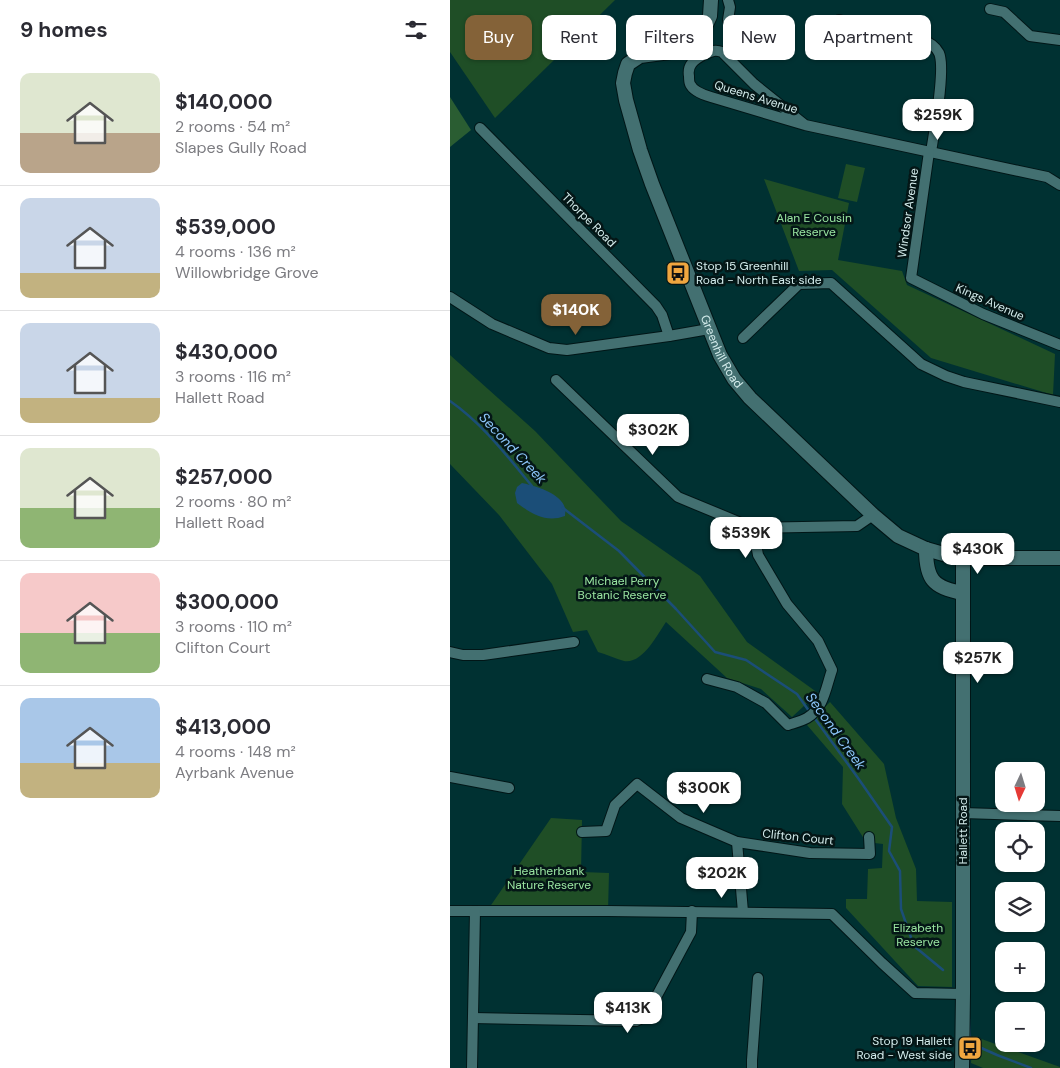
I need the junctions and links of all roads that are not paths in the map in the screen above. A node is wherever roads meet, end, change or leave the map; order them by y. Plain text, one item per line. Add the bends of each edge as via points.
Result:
1 (711, 0) edge
2 (728, 0) edge
3 (990, 9) dead end
4 (729, 15) edge
5 (1060, 40) edge
6 (931, 43) edge
7 (805, 125) junction
8 (480, 128) dead end
9 (930, 152) junction
10 (1060, 185) edge
11 (911, 278) joint
12 (450, 297) edge
13 (709, 330) junction
14 (669, 336) junction
15 (743, 338) dead end
16 (1060, 346) edge
17 (556, 380) dead end
18 (1060, 402) edge
19 (873, 515) junction
20 (753, 528) junction
21 (926, 549) junction
22 (963, 557) junction
23 (1060, 558) edge
24 (963, 593) junction
25 (574, 642) dead end
26 (450, 652) edge
27 (708, 679) dead end
28 (450, 776) edge
29 (509, 788) dead end
30 (963, 813) junction
31 (1060, 816) edge
32 (582, 832) dead end
33 (869, 837) dead end
34 (737, 842) junction
35 (450, 911) edge
36 (475, 911) junction
37 (692, 911) junction
38 (743, 912) junction
39 (758, 978) dead end
40 (963, 994) junction
41 (473, 1018) junction
42 (472, 1068) edge
43 (752, 1068) edge
44 (962, 1068) edge

1 - 13 main road, Greenhill Road via 710,16 694,42 670,52 640,56 628,64 623,83 649,176
2 - 4 street
3 - 5 street via 1004,12 1030,36
6 - 9 street, Windsor Avenue via 939,54 941,71
7 - 7 street, Queens Avenue via 754,84 722,52 713,50 689,66 690,84 704,95
7 - 9 street, Queens Avenue
8 - 14 street, Thorpe Road via 656,306
9 - 10 street, Queens Avenue via 1047,177
9 - 11 street, Windsor Avenue
11 - 16 street, Kings Avenue via 983,314
12 - 14 street via 492,324 549,348 567,350
13 - 14 street
13 - 19 main road, Greenhill Road via 734,380
15 - 18 street via 799,284 831,283 921,364 964,382
17 - 20 street via 678,497
19 - 20 street via 857,526
19 - 21 main road, Greenhill Road via 898,536
20 - 27 street via 758,555 787,604 818,641 832,670 822,702 815,711 788,726 766,703 737,687
21 - 22 main road, Greenhill Road
21 - 24 main road via 927,572 932,580 942,587
22 - 23 main road, Greenhill Road
22 - 24 main road, Hallett Road
24 - 30 main road, Hallett Road
25 - 26 street via 483,655
28 - 29 street
30 - 31 street
30 - 40 main road, Hallett Road
32 - 34 street, Clifton Court via 606,831 615,805 637,784 681,818
33 - 34 street, Clifton Court via 870,854 810,853
34 - 38 street
35 - 36 street
36 - 37 street
36 - 41 street
37 - 38 street
37 - 41 street via 691,932 646,1016 636,1021
38 - 40 street via 832,914 916,993
39 - 43 street
40 - 44 main road, Hallett Road
41 - 42 street

